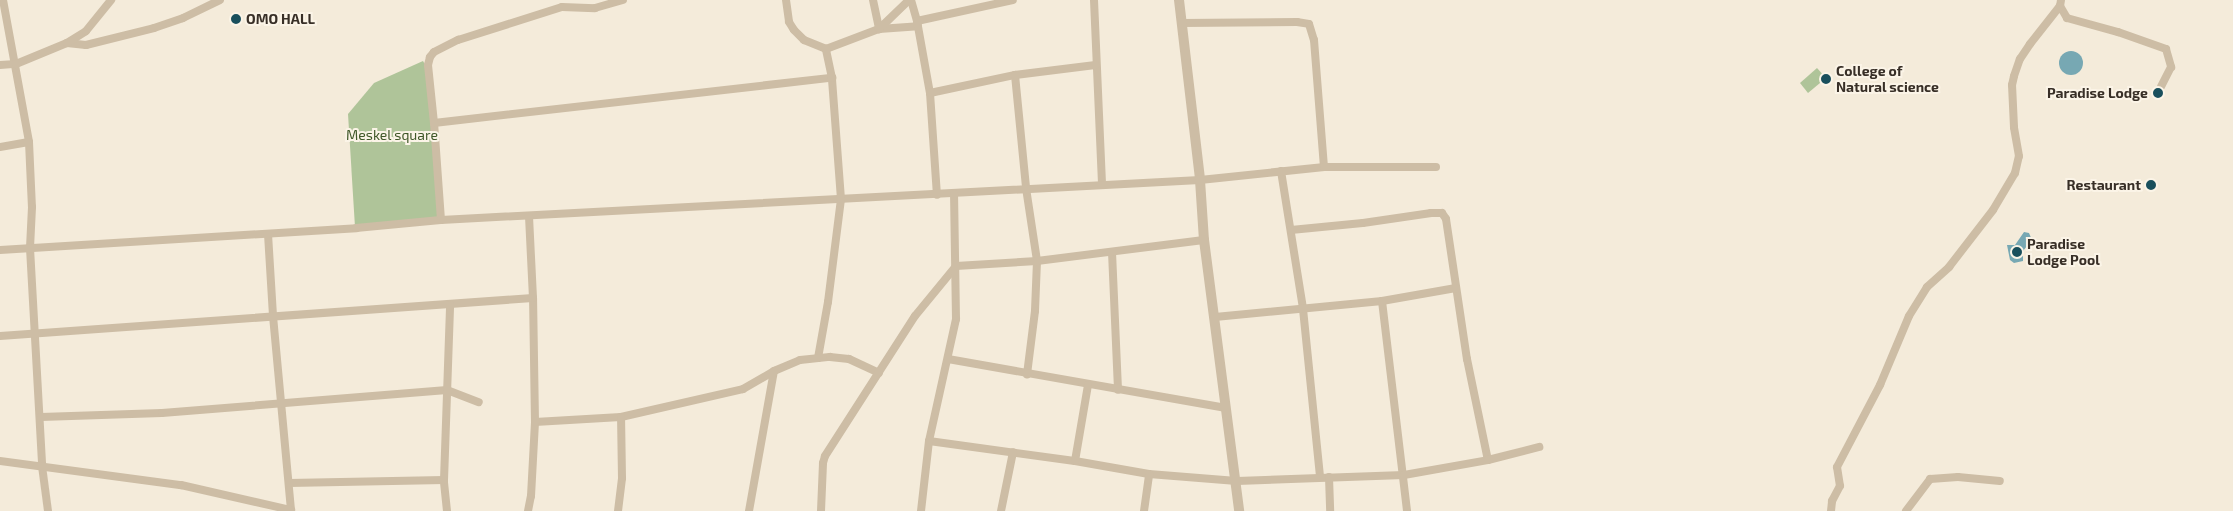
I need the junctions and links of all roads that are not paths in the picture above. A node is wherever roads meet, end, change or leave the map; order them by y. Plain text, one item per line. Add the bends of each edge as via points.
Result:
1 (4, 0) edge
2 (111, 0) edge
3 (220, 0) edge
4 (623, 0) edge
5 (786, 0) edge
6 (873, 0) edge
7 (910, 0) edge
8 (1013, 0) edge
9 (1094, 0) edge
10 (1179, 0) edge
11 (2061, 3) edge
12 (918, 23) junction
13 (1182, 23) junction
14 (879, 29) junction
15 (67, 44) junction
16 (826, 49) junction
17 (16, 64) junction
18 (0, 65) edge
19 (1095, 65) junction
20 (1015, 75) junction
21 (832, 78) junction
22 (2161, 87) dead end
23 (930, 93) junction
24 (434, 123) junction
25 (29, 142) junction
26 (0, 147) edge
27 (1324, 167) junction
28 (1436, 167) dead end
29 (1281, 171) junction
30 (1200, 180) junction
31 (1102, 184) junction
32 (1026, 188) junction
33 (954, 194) junction
34 (937, 195) junction
35 (841, 199) junction
36 (529, 216) junction
37 (441, 220) junction
38 (1291, 230) junction
39 (268, 234) junction
40 (1204, 240) junction
41 (30, 248) junction
42 (0, 250) edge
43 (1112, 252) junction
44 (1036, 261) junction
45 (956, 266) junction
46 (1456, 288) junction
47 (533, 298) junction
48 (1382, 301) junction
49 (450, 305) junction
50 (1303, 309) junction
51 (273, 316) junction
52 (1215, 317) junction
53 (36, 334) junction
54 (0, 336) edge
55 (818, 358) junction
56 (948, 359) junction
57 (774, 371) junction
58 (879, 373) junction
59 (1027, 374) junction
60 (1088, 385) junction
61 (447, 390) junction
62 (1118, 390) junction
63 (479, 402) dead end
64 (282, 404) junction
65 (1225, 408) junction
66 (621, 417) junction
67 (41, 418) junction
68 (535, 422) junction
69 (929, 441) junction
70 (1539, 447) dead end
71 (1013, 452) junction
72 (1075, 460) junction
73 (1488, 460) junction
74 (0, 461) edge
75 (42, 466) junction
76 (1149, 474) junction
77 (1404, 475) junction
78 (1320, 477) junction
79 (1329, 477) junction
80 (444, 480) junction
81 (1237, 481) junction
82 (2000, 481) dead end
83 (289, 483) junction
84 (48, 511) edge
85 (291, 511) edge
86 (447, 511) edge
87 (528, 511) edge
88 (618, 511) edge
89 (749, 511) edge
90 (821, 511) edge
91 (920, 511) edge
92 (1001, 511) edge
93 (1144, 511) edge
94 (1239, 511) edge
95 (1330, 511) edge
96 (1407, 511) edge
97 (1832, 511) edge
98 (1906, 511) edge

1 - 17 street
2 - 15 street via 86,31
3 - 15 street via 154,28 86,45
4 - 24 street via 595,8 562,8 458,40 434,52 428,65
5 - 16 street via 789,22 794,30 804,40
6 - 14 street
7 - 12 street
7 - 14 street
8 - 12 street
9 - 19 street
10 - 13 street
11 - 22 street via 2067,18 2166,48 2171,67
11 - 97 street via 2020,59 2014,76 2014,127 2019,156 2015,174 1993,210 1949,267 1927,287 1909,316 1880,385 1837,467 1840,482 1832,501
12 - 14 street
12 - 23 street
13 - 27 street via 1309,24 1314,40
13 - 30 street
14 - 16 street
15 - 17 street
16 - 21 street
17 - 18 street
17 - 25 street
19 - 20 street
19 - 31 street
20 - 23 street
20 - 32 street
21 - 24 street
21 - 35 street
23 - 34 street
24 - 37 street
25 - 26 street
25 - 41 street
27 - 28 street
27 - 29 street
29 - 30 street
29 - 38 street
30 - 31 street
30 - 40 street
31 - 32 street
32 - 33 street
32 - 44 street
33 - 34 street
33 - 45 street
34 - 35 street
35 - 36 street
35 - 55 street
36 - 37 street
36 - 47 street
37 - 39 street
38 - 46 street via 1442,213 1446,219
38 - 50 street
39 - 41 street
39 - 51 street
40 - 43 street
40 - 52 street
41 - 42 street
41 - 53 street
43 - 44 street
43 - 62 street
44 - 45 street
44 - 59 street via 1035,311
45 - 56 street via 956,319
45 - 58 street via 915,316
46 - 48 street
46 - 73 street
47 - 49 street
47 - 68 street
48 - 50 street
48 - 77 street
49 - 51 street
49 - 61 street
50 - 52 street
50 - 78 street
51 - 53 street
51 - 64 street
52 - 65 street
53 - 54 street
53 - 67 street
55 - 57 street via 800,360
55 - 58 street via 848,360
56 - 59 street
56 - 69 street
57 - 66 street via 744,389
57 - 89 street
58 - 90 street via 825,456
59 - 60 street
60 - 62 street
60 - 72 street
61 - 63 street
61 - 64 street
61 - 80 street
62 - 65 street
64 - 67 street
64 - 83 street
65 - 81 street
66 - 68 street
66 - 88 street via 622,478
67 - 75 street
68 - 87 street
69 - 71 street
69 - 91 street
70 - 73 street
71 - 72 street
71 - 92 street
72 - 76 street
73 - 77 street
74 - 75 street
75 - 84 street
75 - 85 street via 181,485
76 - 81 street
76 - 93 street
77 - 79 street
77 - 96 street
78 - 79 street
78 - 81 street
79 - 95 street
80 - 83 street
80 - 86 street
81 - 94 street
82 - 98 street via 1958,477 1930,479
83 - 85 street

